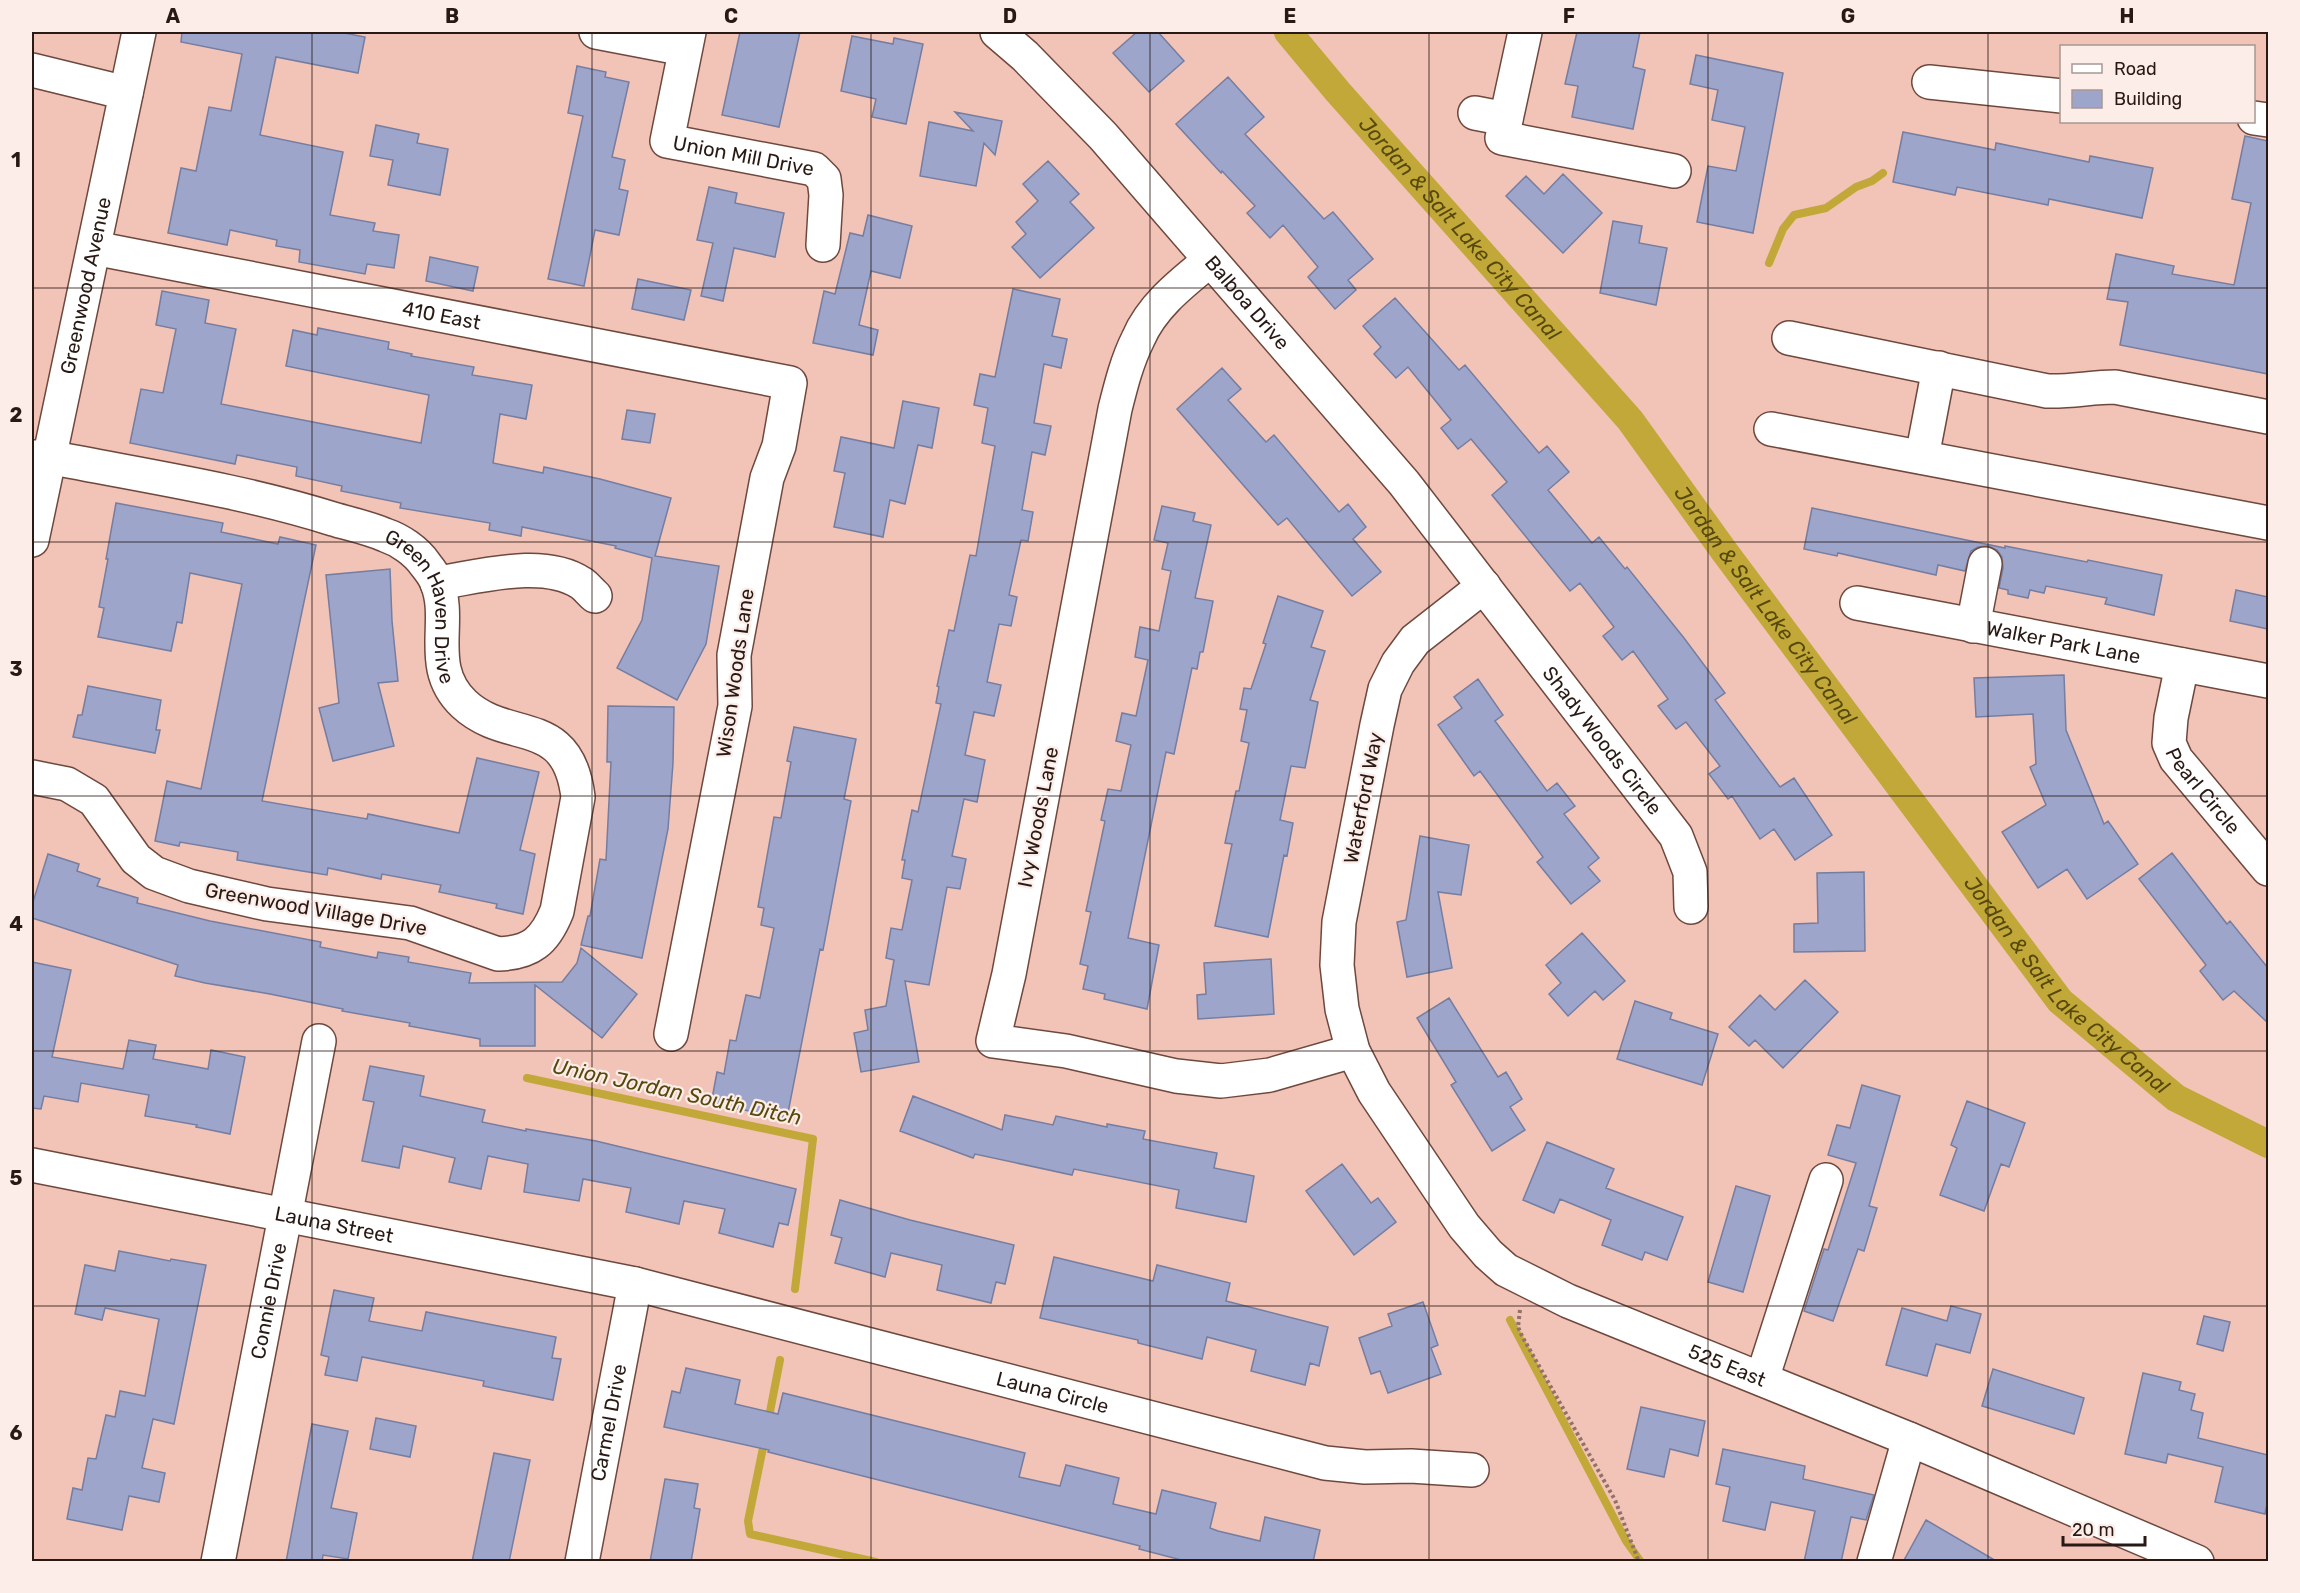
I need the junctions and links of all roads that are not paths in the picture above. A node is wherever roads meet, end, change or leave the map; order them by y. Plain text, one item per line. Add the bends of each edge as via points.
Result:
1 (139, 32) edge
2 (596, 32) edge
3 (997, 32) edge
4 (1525, 32) edge
5 (687, 40) edge
6 (32, 70) edge
7 (1929, 82) dead end
8 (126, 93) junction
9 (2060, 96) edge
10 (1674, 171) dead end
11 (823, 245) dead end
12 (94, 248) junction
13 (1209, 261) junction
14 (1789, 338) dead end
15 (1939, 368) junction
16 (790, 383) joint
17 (2268, 417) edge
18 (1771, 429) dead end
19 (40, 457) edge
20 (1922, 457) junction
21 (2268, 523) edge
22 (32, 540) edge
23 (1985, 564) dead end
24 (437, 583) junction
25 (1484, 586) junction
26 (595, 596) dead end
27 (1857, 603) dead end
28 (1973, 626) junction
29 (2182, 664) junction
30 (2268, 681) edge
31 (32, 777) edge
32 (2268, 868) edge
33 (1691, 907) dead end
34 (531, 948) joint
35 (671, 1034) dead end
36 (319, 1041) dead end
37 (1353, 1051) junction
38 (32, 1165) edge
39 (1826, 1180) dead end
40 (285, 1215) junction
41 (635, 1284) junction
42 (1762, 1379) junction
43 (1909, 1439) junction
44 (1472, 1470) dead end
45 (218, 1562) edge
46 (582, 1562) edge
47 (1874, 1562) edge
48 (2197, 1562) edge

1 - 8 street, Greenwood Avenue
2 - 5 street
3 - 13 street, Balboa Drive via 1103,136
4 - 10 street via 1494,124
5 - 11 street, Union Mill Drive via 667,141 814,169 824,179 826,195
6 - 8 street
7 - 9 street
8 - 12 street, Greenwood Avenue
12 - 16 street, 410 East
12 - 19 street, Greenwood Avenue
13 - 25 street, Balboa Drive via 1404,483
13 - 37 street, Ivy Woods Lane via 1160,305 1138,337 1124,374 993,1041 1221,1081 1270,1075
14 - 15 street
15 - 17 street via 2047,391 2115,387
15 - 20 street
16 - 35 street, Wison Woods Lane via 778,446 767,478 734,655 735,706
18 - 20 street
19 - 22 street, Greenwood Avenue
19 - 24 street, Green Haven Drive via 285,504 387,535 417,555
20 - 21 street
23 - 28 street
24 - 26 street via 540,571 580,583
24 - 34 street, Green Haven Drive via 443,665 454,694 481,717 551,742 563,754 576,780 577,811 557,911 547,933
25 - 33 street, Shady Woods Circle via 1676,836 1690,872
25 - 37 street, Waterford Way via 1415,640 1385,689 1339,922 1336,965
27 - 28 street, Walker Park Lane
28 - 29 street, Walker Park Lane
29 - 30 street, Walker Park Lane
29 - 32 street, Pearl Circle via 2169,743 2176,759
31 - 34 street, Greenwood Village Drive via 82,791 94,800 136,859 154,873 189,886 267,904 410,923 498,954
36 - 40 street, Connie Drive
37 - 42 street, 525 East via 1374,1092 1464,1226 1506,1270 1568,1301
38 - 40 street, Launa Street
39 - 42 street
40 - 41 street, Launa Street
40 - 45 street, Connie Drive
41 - 44 street, Launa Circle via 1325,1463
41 - 46 street, Carmel Drive
42 - 43 street, 525 East
43 - 47 street
43 - 48 street, 525 East

